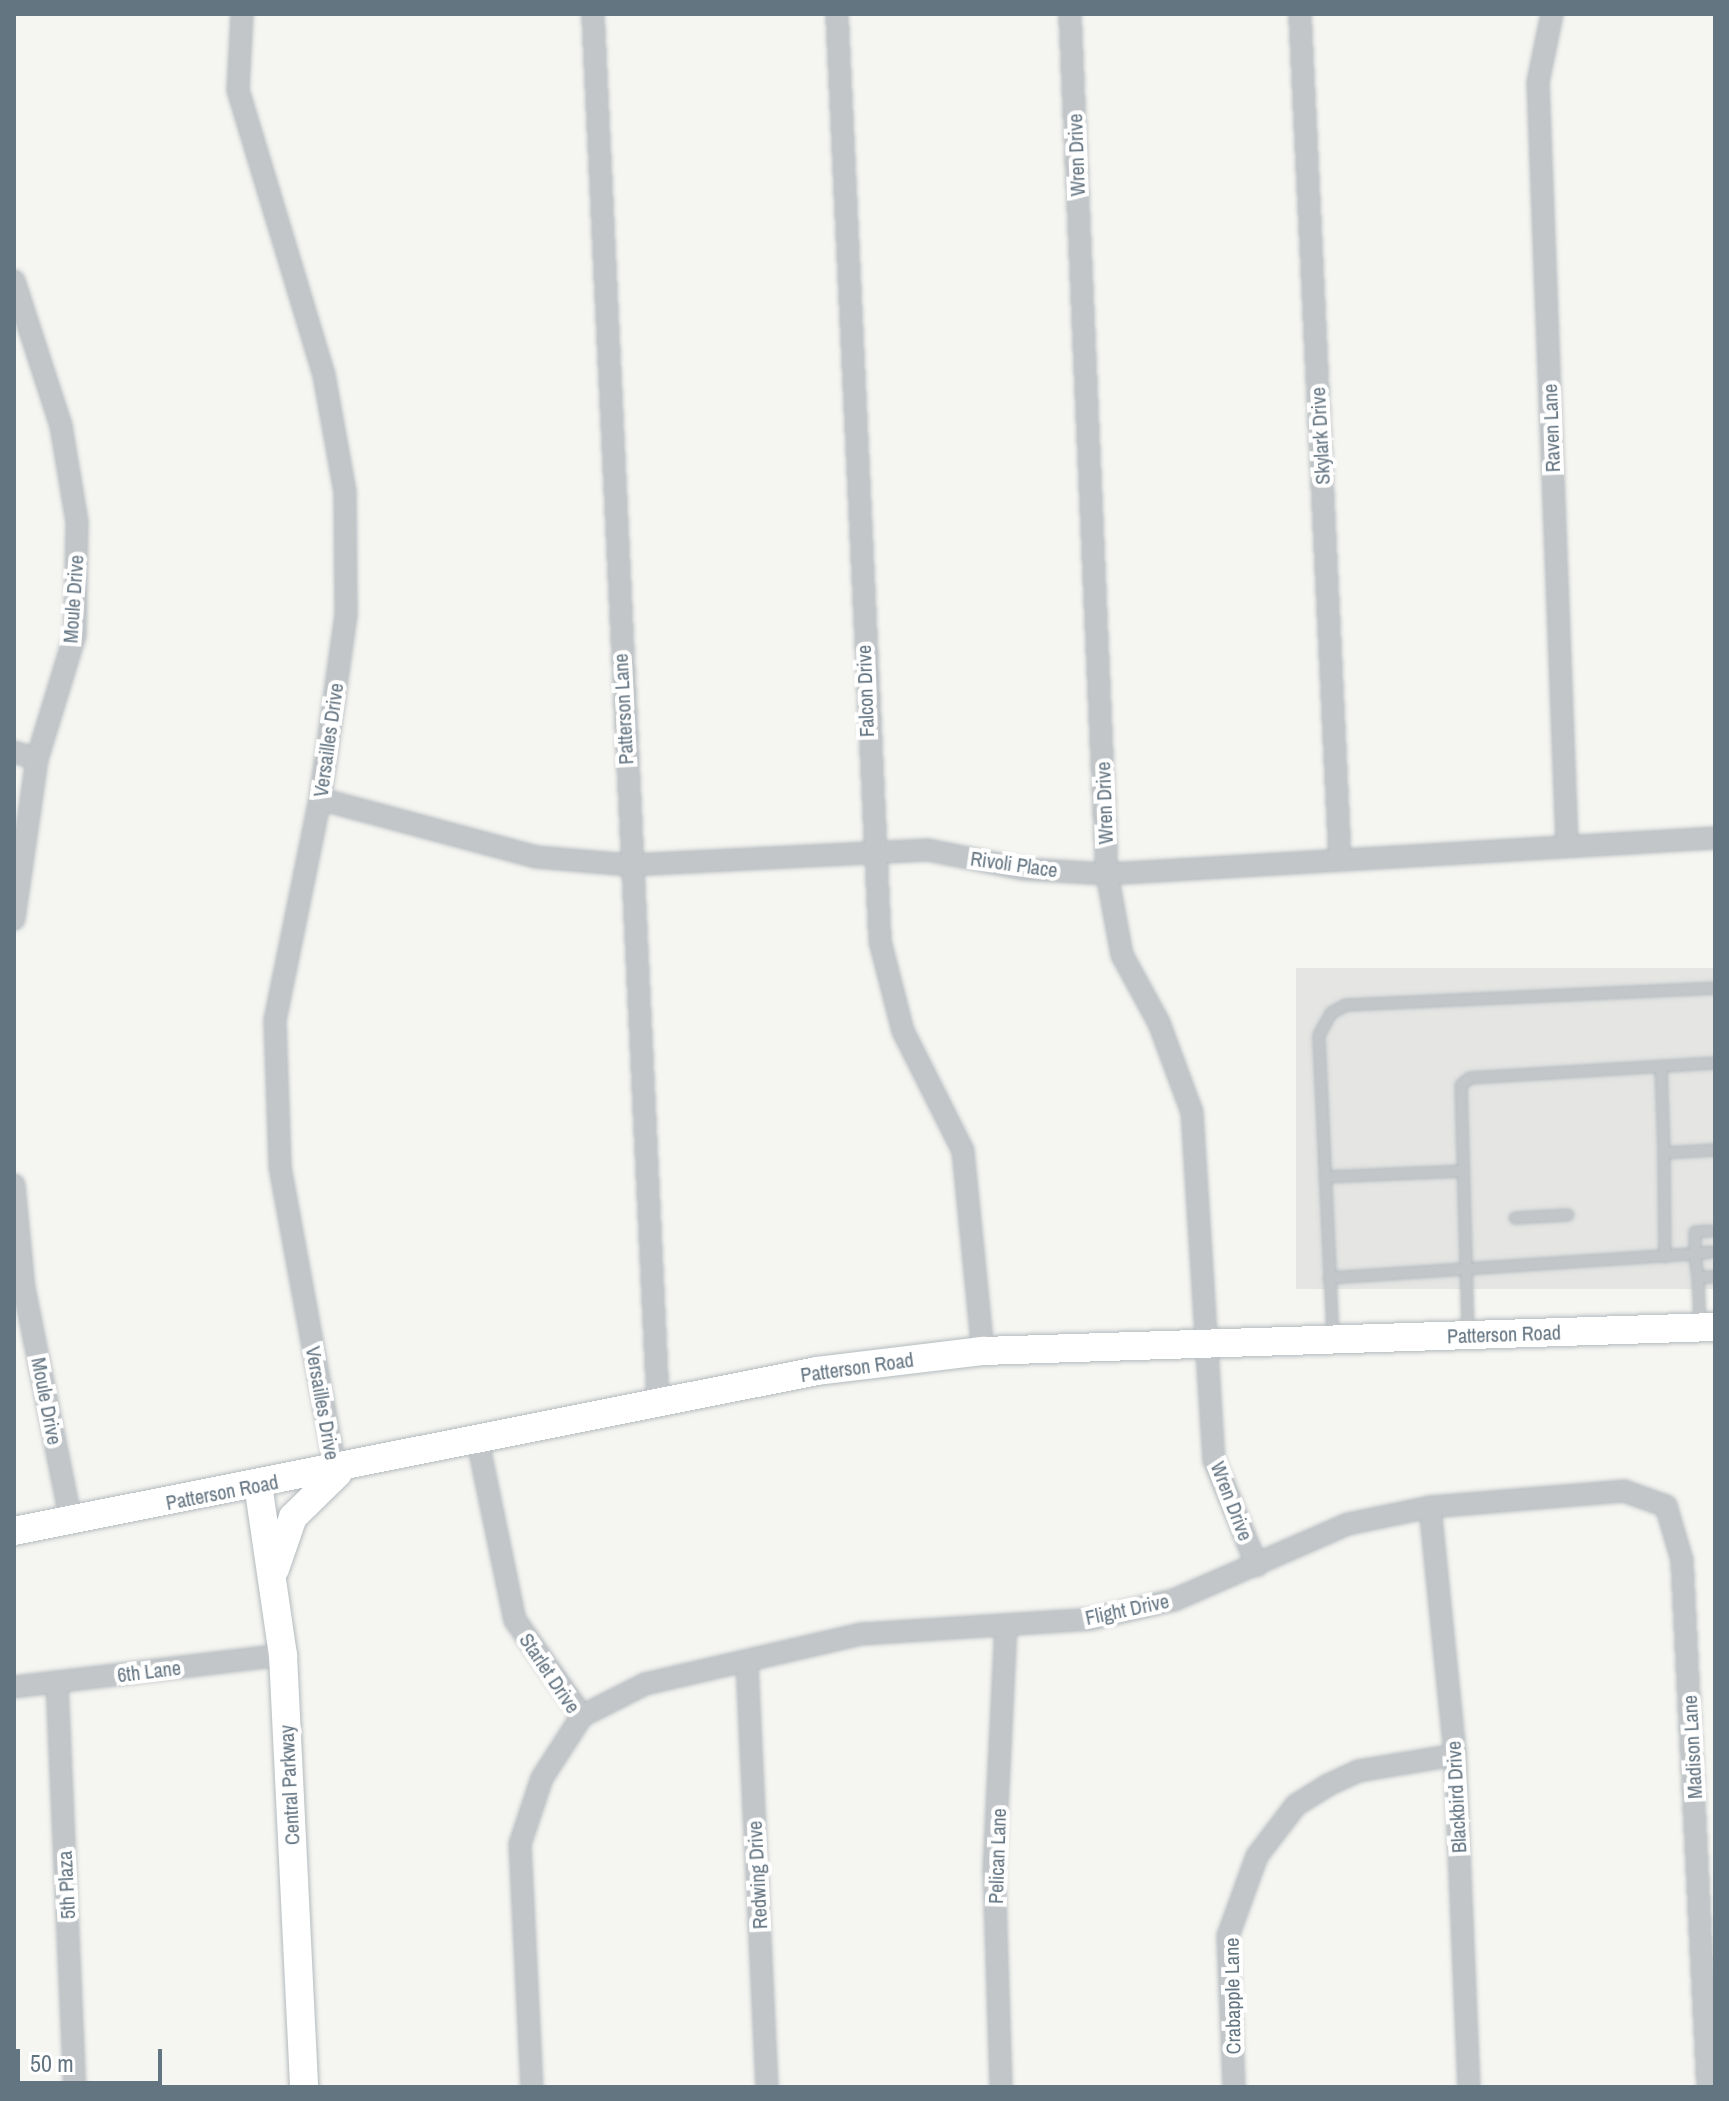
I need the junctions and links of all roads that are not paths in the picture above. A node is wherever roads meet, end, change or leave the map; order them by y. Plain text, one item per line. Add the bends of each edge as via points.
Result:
1 (242, 14) edge
2 (593, 14) edge
3 (837, 14) edge
4 (1070, 14) edge
5 (1300, 14) edge
6 (1552, 14) edge
7 (14, 281) edge
8 (14, 752) edge
9 (37, 759) junction
10 (320, 799) junction
11 (1715, 838) edge
12 (1567, 843) junction
13 (871, 852) junction
14 (1340, 859) junction
15 (630, 865) junction
16 (1107, 874) junction
17 (14, 919) edge
18 (1715, 988) edge
19 (1715, 1063) edge
20 (1661, 1066) junction
21 (1715, 1150) edge
22 (1664, 1153) junction
23 (1460, 1171) junction
24 (1325, 1177) junction
25 (14, 1185) edge
26 (1568, 1215) dead end
27 (1515, 1218) dead end
28 (1711, 1231) dead end
29 (1711, 1252) dead end
30 (1695, 1254) junction
31 (1665, 1257) junction
32 (1465, 1272) junction
33 (1698, 1277) junction
34 (1715, 1277) edge
35 (1329, 1278) junction
36 (1710, 1332) edge
37 (1468, 1335) junction
38 (1333, 1340) junction
39 (1205, 1345) junction
40 (983, 1351) junction
41 (658, 1404) junction
42 (478, 1442) junction
43 (338, 1471) junction
44 (258, 1484) junction
45 (1666, 1506) joint
46 (1430, 1507) junction
47 (71, 1521) junction
48 (14, 1531) edge
49 (1257, 1566) junction
50 (273, 1577) junction
51 (1006, 1625) junction
52 (283, 1655) junction
53 (747, 1663) junction
54 (57, 1682) junction
55 (14, 1687) edge
56 (582, 1716) junction
57 (1455, 1755) junction
58 (1710, 1984) edge
59 (75, 2087) edge
60 (304, 2087) edge
61 (532, 2087) edge
62 (767, 2087) edge
63 (1001, 2087) edge
64 (1234, 2087) edge
65 (1469, 2087) edge
66 (1708, 2087) edge

1 - 10 street, Versailles Drive via 238,90 324,375 345,492 346,615
2 - 15 street, Patterson Lane
3 - 13 street, Falcon Drive
4 - 16 street, Wren Drive
5 - 14 street, Skylark Drive
6 - 12 street, Raven Lane via 1538,82
7 - 9 street, Moule Drive via 61,426 77,522 75,635
8 - 9 street
9 - 17 street, Moule Drive
10 - 15 street, Rivoli Place via 536,857
10 - 43 street, Versailles Drive via 275,1021 280,1167
11 - 12 street, Rivoli Place
12 - 14 street, Rivoli Place
13 - 15 street, Rivoli Place
13 - 16 street, Rivoli Place via 928,850 1023,869
13 - 40 street, Falcon Drive via 880,941 903,1031 963,1151
14 - 16 street, Rivoli Place
15 - 41 street, Patterson Lane
16 - 39 street, Wren Drive via 1122,955 1159,1023 1192,1112
18 - 24 lane via 1338,1008 1319,1035
19 - 20 lane
20 - 22 lane
20 - 23 lane via 1470,1078 1457,1091
21 - 22 lane
22 - 31 lane
23 - 24 lane
23 - 32 lane
24 - 35 lane
25 - 47 street, Moule Drive via 24,1288
26 - 27 lane
28 - 30 lane via 1695,1232
29 - 30 lane
30 - 31 lane
30 - 33 lane
31 - 32 lane
32 - 35 lane
32 - 37 lane
33 - 34 lane
33 - 36 lane
35 - 38 lane
36 - 37 main road, Patterson Road
37 - 38 main road, Patterson Road
38 - 39 main road, Patterson Road
39 - 40 main road, Patterson Road
39 - 49 street, Wren Drive via 1214,1460
40 - 41 main road, Patterson Road via 817,1371
41 - 42 main road, Patterson Road
42 - 43 main road, Patterson Road
42 - 56 street, Starlet Drive via 515,1620
43 - 44 main road, Patterson Road
43 - 50 main road via 293,1517
44 - 47 main road, Patterson Road
44 - 50 main road, Central Parkway
45 - 46 street, Flight Drive via 1624,1491
45 - 58 street, Madison Lane via 1682,1560
46 - 49 street, Flight Drive via 1348,1524
46 - 57 street, Blackbird Drive
47 - 48 main road, Patterson Road
49 - 51 street, Flight Drive via 1174,1600 1091,1619
50 - 52 main road, Central Parkway
51 - 53 street, Flight Drive via 862,1634
51 - 63 street, Pelican Lane via 994,1870
52 - 54 street, 6th Lane
52 - 60 main road, Central Parkway
53 - 56 street, Flight Drive via 645,1684
53 - 62 street, Redwing Drive
54 - 55 street, 6th Lane
54 - 59 street, 5th Plaza
56 - 61 street, Starlet Drive via 542,1778 520,1844
57 - 64 street, Crabapple Lane via 1358,1771 1326,1786 1296,1805 1257,1856 1228,1936
57 - 65 street, Blackbird Drive
58 - 66 street, Madison Lane

